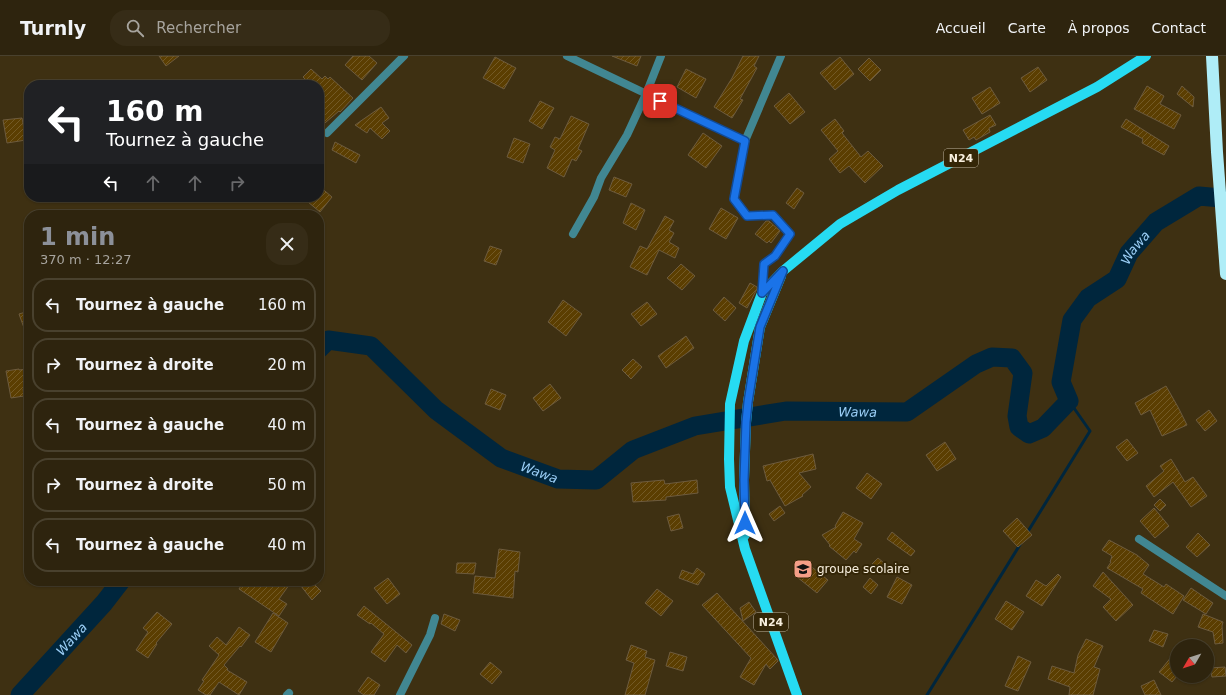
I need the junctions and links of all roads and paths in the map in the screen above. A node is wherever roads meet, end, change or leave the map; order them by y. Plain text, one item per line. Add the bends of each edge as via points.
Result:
1 (404, 56) edge
2 (567, 56) edge
3 (661, 56) edge
4 (781, 56) edge
5 (1146, 56) edge
6 (1212, 56) edge
7 (646, 94) junction
8 (327, 133) dead end
9 (745, 141) junction
10 (573, 234) dead end
11 (783, 271) junction
12 (1226, 274) edge
13 (762, 293) junction
14 (1139, 539) dead end
15 (745, 548) junction
16 (1226, 596) edge
17 (434, 618) dead end
18 (400, 695) edge
19 (797, 695) edge

1 - 8 street
2 - 7 street
3 - 7 street
4 - 9 street
5 - 11 main road, N24 via 1096,87 898,190 840,224
6 - 12 highway
7 - 9 street
7 - 10 street via 627,135 601,178 594,197
9 - 13 street via 734,199 747,216 773,215 790,234 775,256 764,264
11 - 13 main road, N24
11 - 15 main road, N24 via 760,327 748,402 744,480
13 - 15 main road, N24 via 744,341 730,404 730,487
14 - 16 street
15 - 19 main road, N24
17 - 18 street via 430,636

